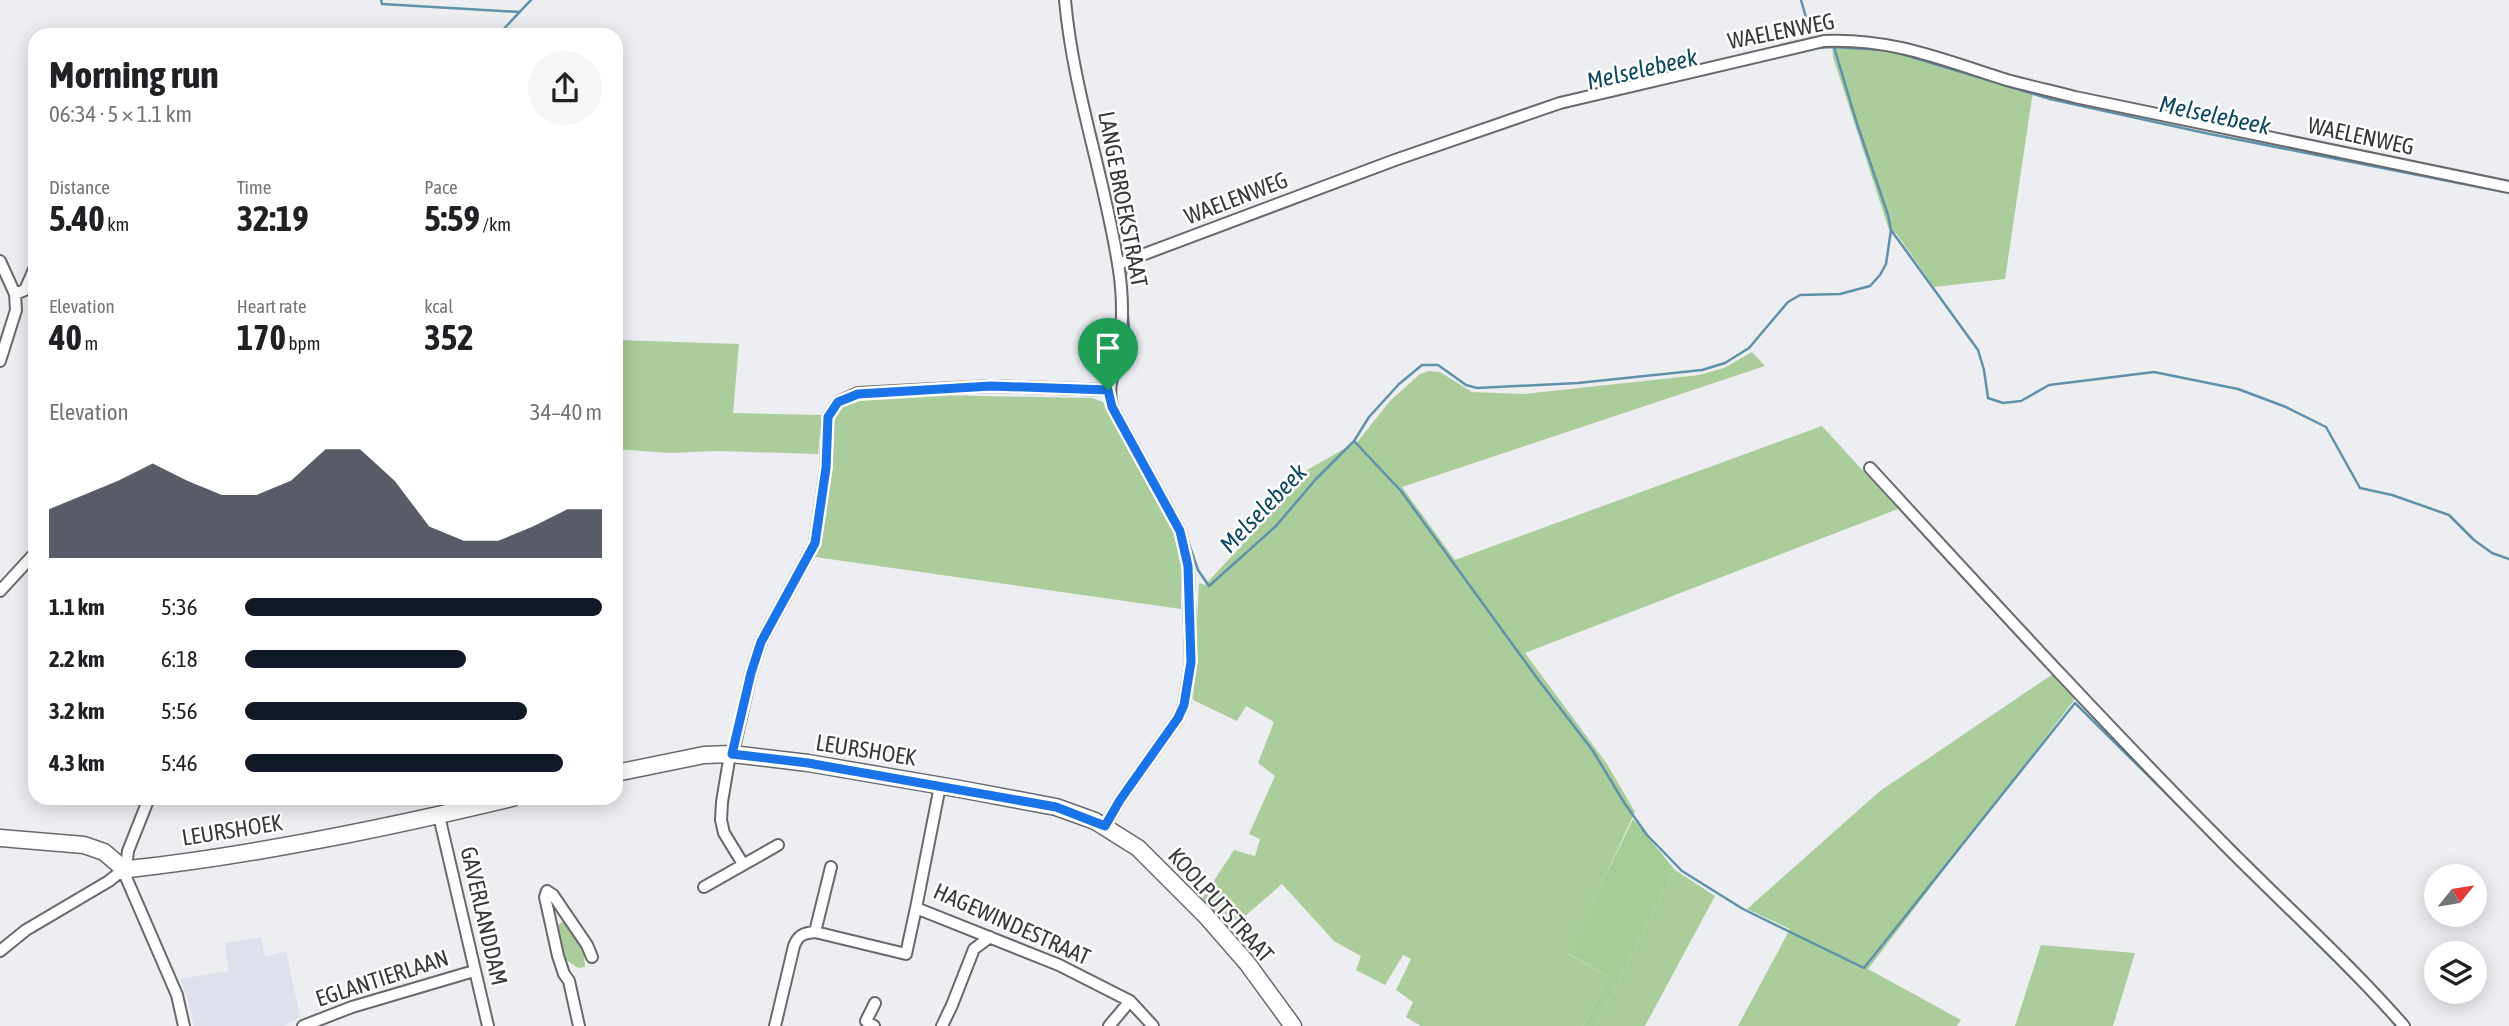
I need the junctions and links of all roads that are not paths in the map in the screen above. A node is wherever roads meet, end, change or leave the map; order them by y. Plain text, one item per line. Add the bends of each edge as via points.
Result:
1 (1065, 0) edge
2 (2509, 187) edge
3 (0, 261) edge
4 (1118, 264) junction
5 (28, 283) edge
6 (15, 294) junction
7 (0, 361) edge
8 (1108, 390) junction
9 (1870, 468) dead end
10 (28, 560) edge
11 (0, 591) edge
12 (732, 754) junction
13 (623, 772) edge
14 (940, 786) junction
15 (146, 805) edge
16 (484, 805) edge
17 (439, 816) junction
18 (1105, 826) junction
19 (0, 838) edge
20 (778, 845) dead end
21 (743, 864) junction
22 (831, 867) dead end
23 (124, 869) junction
24 (704, 887) dead end
25 (916, 908) junction
26 (815, 932) junction
27 (990, 937) junction
28 (0, 951) edge
29 (593, 957) dead end
30 (474, 971) junction
31 (168, 979) junction
32 (1130, 1001) junction
33 (875, 1003) dead end
34 (868, 1024) edge
35 (177, 1026) edge
36 (184, 1026) edge
37 (303, 1026) edge
38 (488, 1026) edge
39 (579, 1026) edge
40 (775, 1026) edge
41 (942, 1026) edge
42 (1109, 1026) edge
43 (1153, 1026) edge
44 (1293, 1026) edge
45 (2404, 1026) edge

1 - 4 street, LANGE BROEKSTRAAT via 1069,44
2 - 4 street, WAELENWEG via 2075,97 1911,49 1852,40 1824,41 1560,103
3 - 6 street
4 - 8 street, LANGE BROEKSTRAAT via 1122,330
5 - 6 street
6 - 7 street via 16,310
8 - 12 street via 991,386 858,394 838,402 828,417 815,543 761,642
8 - 18 street via 1112,407 1180,531 1188,566 1191,662 1178,718
9 - 45 street via 2090,705
10 - 11 street
12 - 13 street, LEURSHOEK
12 - 14 street, LEURSHOEK
12 - 21 street via 721,820
14 - 18 street, LEURSHOEK via 1056,807
14 - 25 street, HAGEWINDESTRAAT
15 - 23 street
16 - 17 street, LEURSHOEK
17 - 23 street, LEURSHOEK
17 - 30 street, GAVERLANDDAM
18 - 44 street, KOOLPUTSTRAAT via 1138,848 1206,916
19 - 23 street via 83,845 104,852
20 - 21 street
21 - 24 street
22 - 26 street
23 - 28 street
23 - 31 street
25 - 26 street via 906,954
25 - 27 street, HAGEWINDESTRAAT
26 - 40 street via 796,939
27 - 32 street, HAGEWINDESTRAAT
27 - 41 street via 974,949
29 - 39 street via 547,891 558,956
30 - 37 street, EGLANTIERLAAN
30 - 38 street, GAVERLANDDAM
31 - 35 street
31 - 36 street
32 - 42 street
32 - 43 street, HAGEWINDESTRAAT
33 - 34 street

